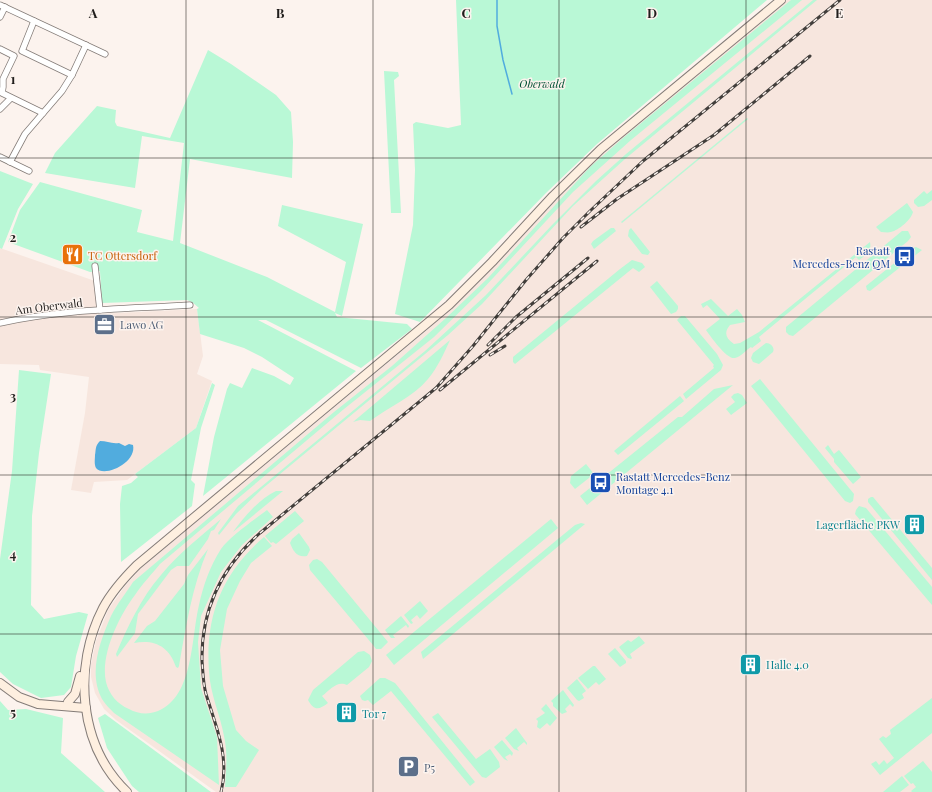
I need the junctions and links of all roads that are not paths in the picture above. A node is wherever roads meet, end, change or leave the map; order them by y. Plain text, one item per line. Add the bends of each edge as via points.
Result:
1 (781, 0) edge
2 (2, 6) edge
3 (0, 17) edge
4 (34, 21) junction
5 (86, 45) junction
6 (0, 49) edge
7 (22, 51) junction
8 (105, 54) dead end
9 (14, 56) junction
10 (72, 75) junction
11 (1, 93) edge
12 (11, 98) junction
13 (0, 109) edge
14 (43, 113) junction
15 (0, 157) edge
16 (10, 162) junction
17 (29, 171) dead end
18 (95, 266) dead end
19 (190, 305) dead end
20 (100, 310) junction
21 (0, 323) edge
22 (87, 651) junction
23 (0, 683) edge
24 (68, 702) junction
25 (85, 705) junction
26 (55, 706) junction
27 (127, 792) edge

1 - 22 street via 601,149 553,196 475,280 427,325 138,565 114,591 104,607
2 - 3 street
2 - 4 street
4 - 5 street
4 - 7 street
5 - 8 street
5 - 10 street
6 - 9 street
7 - 9 street
7 - 10 street
9 - 11 street via 3,79 4,87
10 - 14 street
11 - 12 street
12 - 13 street
12 - 14 street
14 - 16 street via 25,134
15 - 16 street
16 - 17 street
18 - 20 street
19 - 20 street, Am Oberwald
20 - 21 street, Am Oberwald via 27,317
22 - 24 street via 81,662 77,689
22 - 25 street
23 - 26 street via 28,701
24 - 25 street
24 - 26 street
25 - 26 street
25 - 27 street via 102,758

